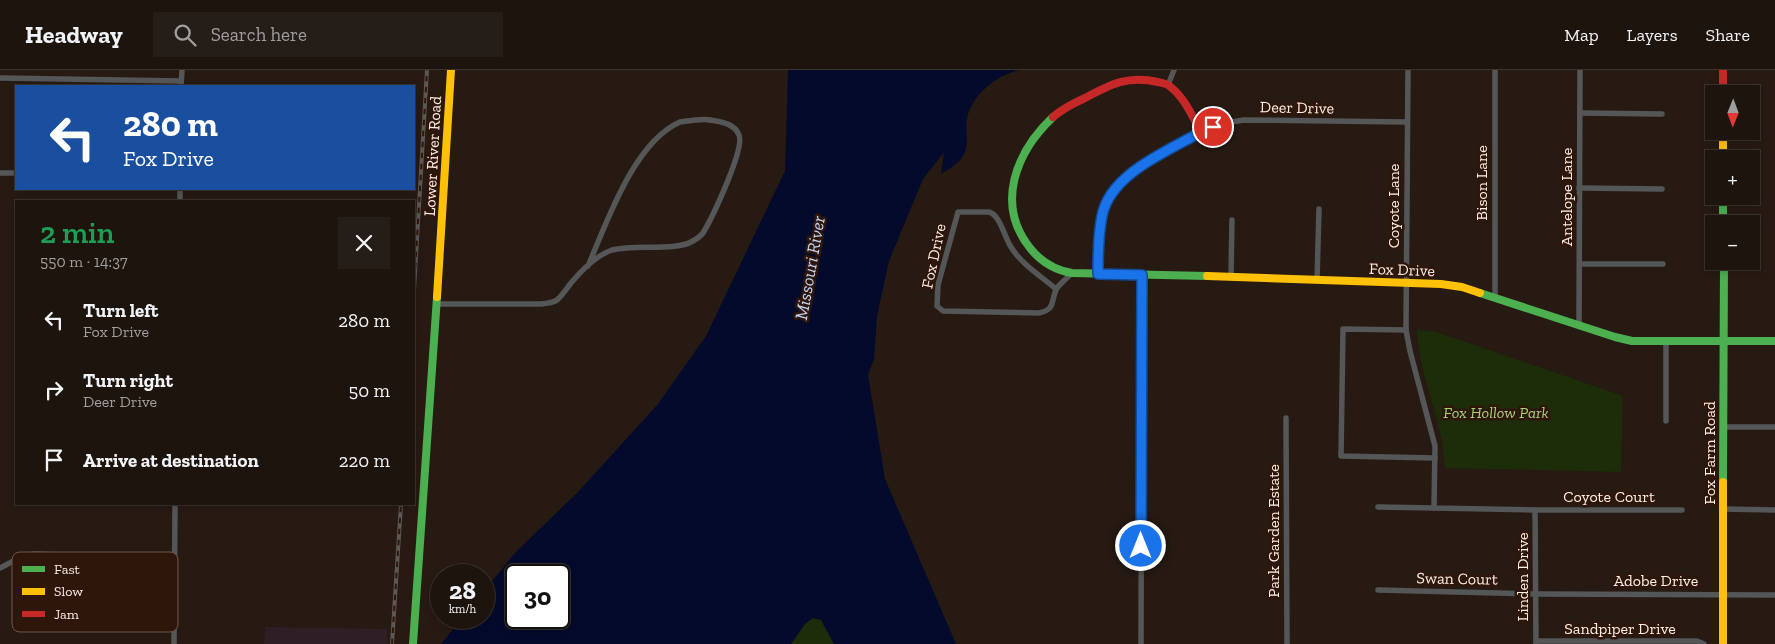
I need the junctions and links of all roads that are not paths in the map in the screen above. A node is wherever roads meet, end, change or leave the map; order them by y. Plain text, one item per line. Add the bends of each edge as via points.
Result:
1 (182, 70) edge
2 (451, 70) edge
3 (1174, 70) edge
4 (1408, 70) edge
5 (1495, 70) edge
6 (1580, 70) edge
7 (1723, 70) edge
8 (0, 78) edge
9 (181, 83) edge
10 (1168, 85) junction
11 (1723, 85) edge
12 (1580, 113) junction
13 (1662, 114) dead end
14 (1407, 122) junction
15 (1201, 132) junction
16 (0, 173) edge
17 (15, 173) edge
18 (1580, 188) junction
19 (1662, 189) dead end
20 (1319, 209) dead end
21 (1232, 220) dead end
22 (1580, 264) junction
23 (1663, 264) dead end
24 (588, 266) junction
25 (1724, 270) edge
26 (1072, 273) junction
27 (1098, 274) junction
28 (1142, 275) junction
29 (1232, 276) junction
30 (1317, 280) junction
31 (1407, 283) junction
32 (1056, 289) junction
33 (1495, 297) junction
34 (437, 304) junction
35 (1578, 325) junction
36 (1406, 330) junction
37 (1666, 342) junction
38 (1724, 342) junction
39 (1775, 342) edge
40 (1286, 418) dead end
41 (1666, 421) dead end
42 (1723, 427) junction
43 (1775, 427) edge
44 (1435, 458) junction
45 (175, 505) edge
46 (1378, 507) dead end
47 (1434, 508) junction
48 (1723, 509) junction
49 (1535, 510) junction
50 (1682, 510) dead end
51 (1775, 510) edge
52 (174, 552) edge
53 (12, 562) edge
54 (0, 568) edge
55 (1378, 590) dead end
56 (1536, 594) junction
57 (1723, 594) junction
58 (1775, 595) edge
59 (1536, 643) edge
60 (413, 644) edge
61 (1141, 644) edge
62 (1287, 644) edge
63 (1704, 644) edge
64 (1723, 644) edge

1 - 9 street
2 - 34 street, Lower River Road
3 - 10 street
4 - 14 street, Coyote Lane
5 - 33 street, Bison Lane
6 - 12 street, Antelope Lane
7 - 11 street
8 - 9 street
10 - 15 street via 1179,95
10 - 26 street, Fox Drive via 1147,78 1131,78 1111,84 1054,115 1032,139 1022,157 1011,196 1016,228 1026,245 1041,260 1053,268
12 - 13 street
12 - 18 street, Antelope Lane
14 - 15 street, Deer Drive via 1244,120
14 - 31 street, Coyote Lane
15 - 27 street, Deer Drive via 1130,173 1111,192 1102,215 1098,240
16 - 17 street
18 - 19 street
18 - 22 street, Antelope Lane
20 - 30 street
21 - 29 street
22 - 23 street
22 - 35 street, Antelope Lane
24 - 24 street via 612,250 669,247 689,243 702,235 736,160 739,135 731,125 707,119 682,122 665,130 631,170
24 - 34 street via 556,301 542,304
25 - 38 street, Fox Farm Road
26 - 27 street, Fox Drive
26 - 32 street, Fox Drive
27 - 28 street, Fox Drive
28 - 29 street, Fox Drive
28 - 61 street
29 - 30 street, Fox Drive
30 - 31 street, Fox Drive
31 - 33 street, Fox Drive via 1462,286
31 - 36 street, Coyote Lane
32 - 32 street, Fox Drive via 1051,308 1046,312 940,310 938,285 958,212 994,213 1020,261
33 - 35 street, Fox Drive
34 - 60 street, Lower River Road
35 - 37 street, Fox Drive via 1632,341
36 - 44 street, Coyote Lane via 1435,446
36 - 44 street via 1343,329 1341,456
37 - 38 street, Fox Drive
37 - 41 street
38 - 39 street, Fox Drive
38 - 42 street, Fox Farm Road
40 - 62 street, Park Garden Estate
42 - 43 street
42 - 48 street, Fox Farm Road
44 - 47 street, Coyote Lane
45 - 52 street
46 - 47 street
47 - 49 street
48 - 51 street
48 - 57 street, Fox Farm Road
49 - 50 street, Coyote Court
49 - 56 street, Linden Drive
53 - 54 street
55 - 56 street, Swan Court
56 - 57 street, Adobe Drive
56 - 59 street, Linden Drive
57 - 58 street, Adobe Drive
57 - 64 street, Fox Farm Road
59 - 63 street, Sandpiper Drive

